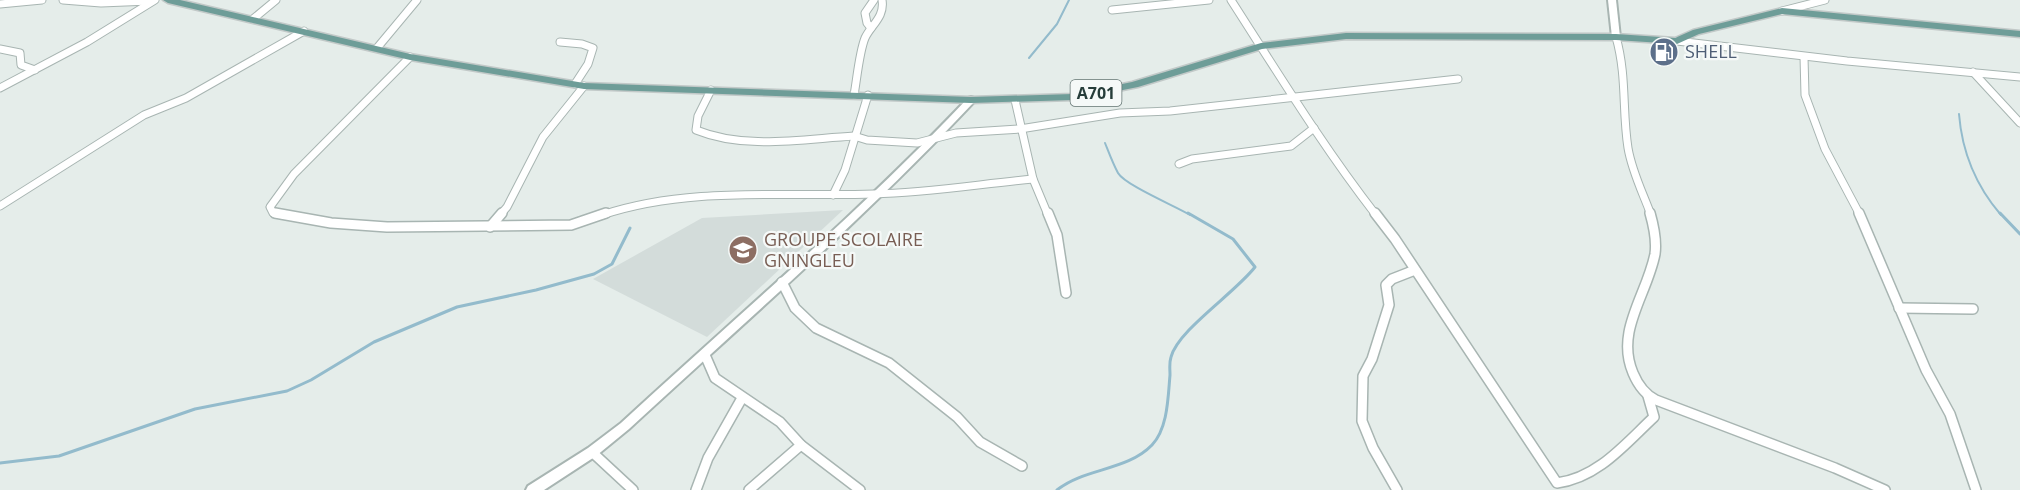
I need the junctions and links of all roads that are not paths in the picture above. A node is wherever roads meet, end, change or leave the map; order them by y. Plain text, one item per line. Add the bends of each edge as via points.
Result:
1 (42, 0) edge
2 (63, 0) edge
3 (168, 0) edge
4 (276, 0) edge
5 (417, 0) edge
6 (874, 0) edge
7 (1209, 0) edge
8 (1231, 0) edge
9 (1612, 0) edge
10 (1823, 0) edge
11 (154, 1) edge
12 (884, 2) edge
13 (0, 4) edge
14 (1113, 10) dead end
15 (1782, 11) junction
16 (254, 19) junction
17 (872, 28) junction
18 (304, 31) junction
19 (2020, 34) edge
20 (1616, 37) junction
21 (1677, 41) junction
22 (560, 42) dead end
23 (1261, 46) junction
24 (377, 48) junction
25 (0, 49) edge
26 (410, 57) junction
27 (1804, 57) junction
28 (35, 70) junction
29 (1973, 72) junction
30 (2020, 77) edge
31 (1458, 79) dead end
32 (580, 85) junction
33 (0, 88) edge
34 (711, 90) junction
35 (867, 94) junction
36 (854, 95) junction
37 (1293, 97) junction
38 (971, 100) junction
39 (1015, 100) junction
40 (2020, 123) edge
41 (1314, 128) junction
42 (1020, 129) junction
43 (854, 136) junction
44 (934, 139) junction
45 (1179, 164) dead end
46 (1033, 179) junction
47 (877, 194) junction
48 (833, 195) junction
49 (0, 206) edge
50 (490, 227) junction
51 (1415, 270) junction
52 (782, 282) junction
53 (1066, 293) dead end
54 (1899, 308) junction
55 (1973, 309) dead end
56 (705, 355) junction
57 (1648, 396) junction
58 (742, 398) junction
59 (801, 445) junction
60 (592, 452) junction
61 (1022, 466) dead end
62 (1560, 486) edge
63 (533, 490) edge
64 (633, 490) edge
65 (696, 490) edge
66 (749, 490) edge
67 (860, 490) edge
68 (1397, 490) edge
69 (1885, 490) edge
70 (1976, 490) edge

1 - 13 street
2 - 11 street
3 - 16 main road, A701
4 - 16 street
5 - 24 street
6 - 17 street via 865,13
7 - 14 street
8 - 23 street
9 - 20 street
10 - 15 street
11 - 28 street
12 - 17 street
15 - 19 main road, A701
15 - 21 main road, A701 via 1696,32
16 - 18 main road, A701
17 - 36 street via 865,38
18 - 24 main road, A701
18 - 49 street via 186,98 144,115
20 - 21 main road, A701
20 - 23 main road, A701 via 1385,34
20 - 57 street via 1624,70 1629,155 1654,227 1651,270 1642,287 1625,349 1631,373
21 - 27 street
22 - 32 street via 593,48
23 - 37 street
23 - 39 main road, A701 via 1134,86 1073,97
24 - 26 main road, A701
25 - 28 street via 20,53 21,65
26 - 32 main road, A701
26 - 50 street via 294,174 270,207 273,213 284,216 331,223
27 - 29 street
27 - 54 street via 1805,95 1825,149 1861,217
28 - 33 street
29 - 30 street
29 - 40 street
31 - 37 street
32 - 34 main road, A701
32 - 50 street via 543,137 507,207
34 - 36 main road, A701
34 - 43 street via 698,116 696,130 711,137 766,141
35 - 36 main road, A701
35 - 38 main road, A701
35 - 43 street
37 - 41 street
37 - 42 street via 1120,113
38 - 39 main road, A701
38 - 44 street
39 - 42 street
41 - 45 street via 1292,146
41 - 51 street
42 - 44 street via 956,133
42 - 46 street
43 - 44 street via 902,143
43 - 48 street
44 - 47 street
46 - 47 street
46 - 53 street via 1057,235
47 - 48 street
47 - 52 street
48 - 50 street via 682,196 629,206 570,225
51 - 62 street
51 - 68 street via 1386,285 1389,304 1363,384 1362,421
52 - 56 street
52 - 61 street via 796,311 816,328 889,363 957,417 980,442
54 - 55 street
54 - 70 street via 1950,414
56 - 58 street via 715,378
56 - 60 street
57 - 62 street via 1654,417 1621,451
57 - 69 street
58 - 59 street via 780,422
58 - 65 street via 708,458
59 - 66 street
59 - 67 street
60 - 63 street
60 - 64 street

